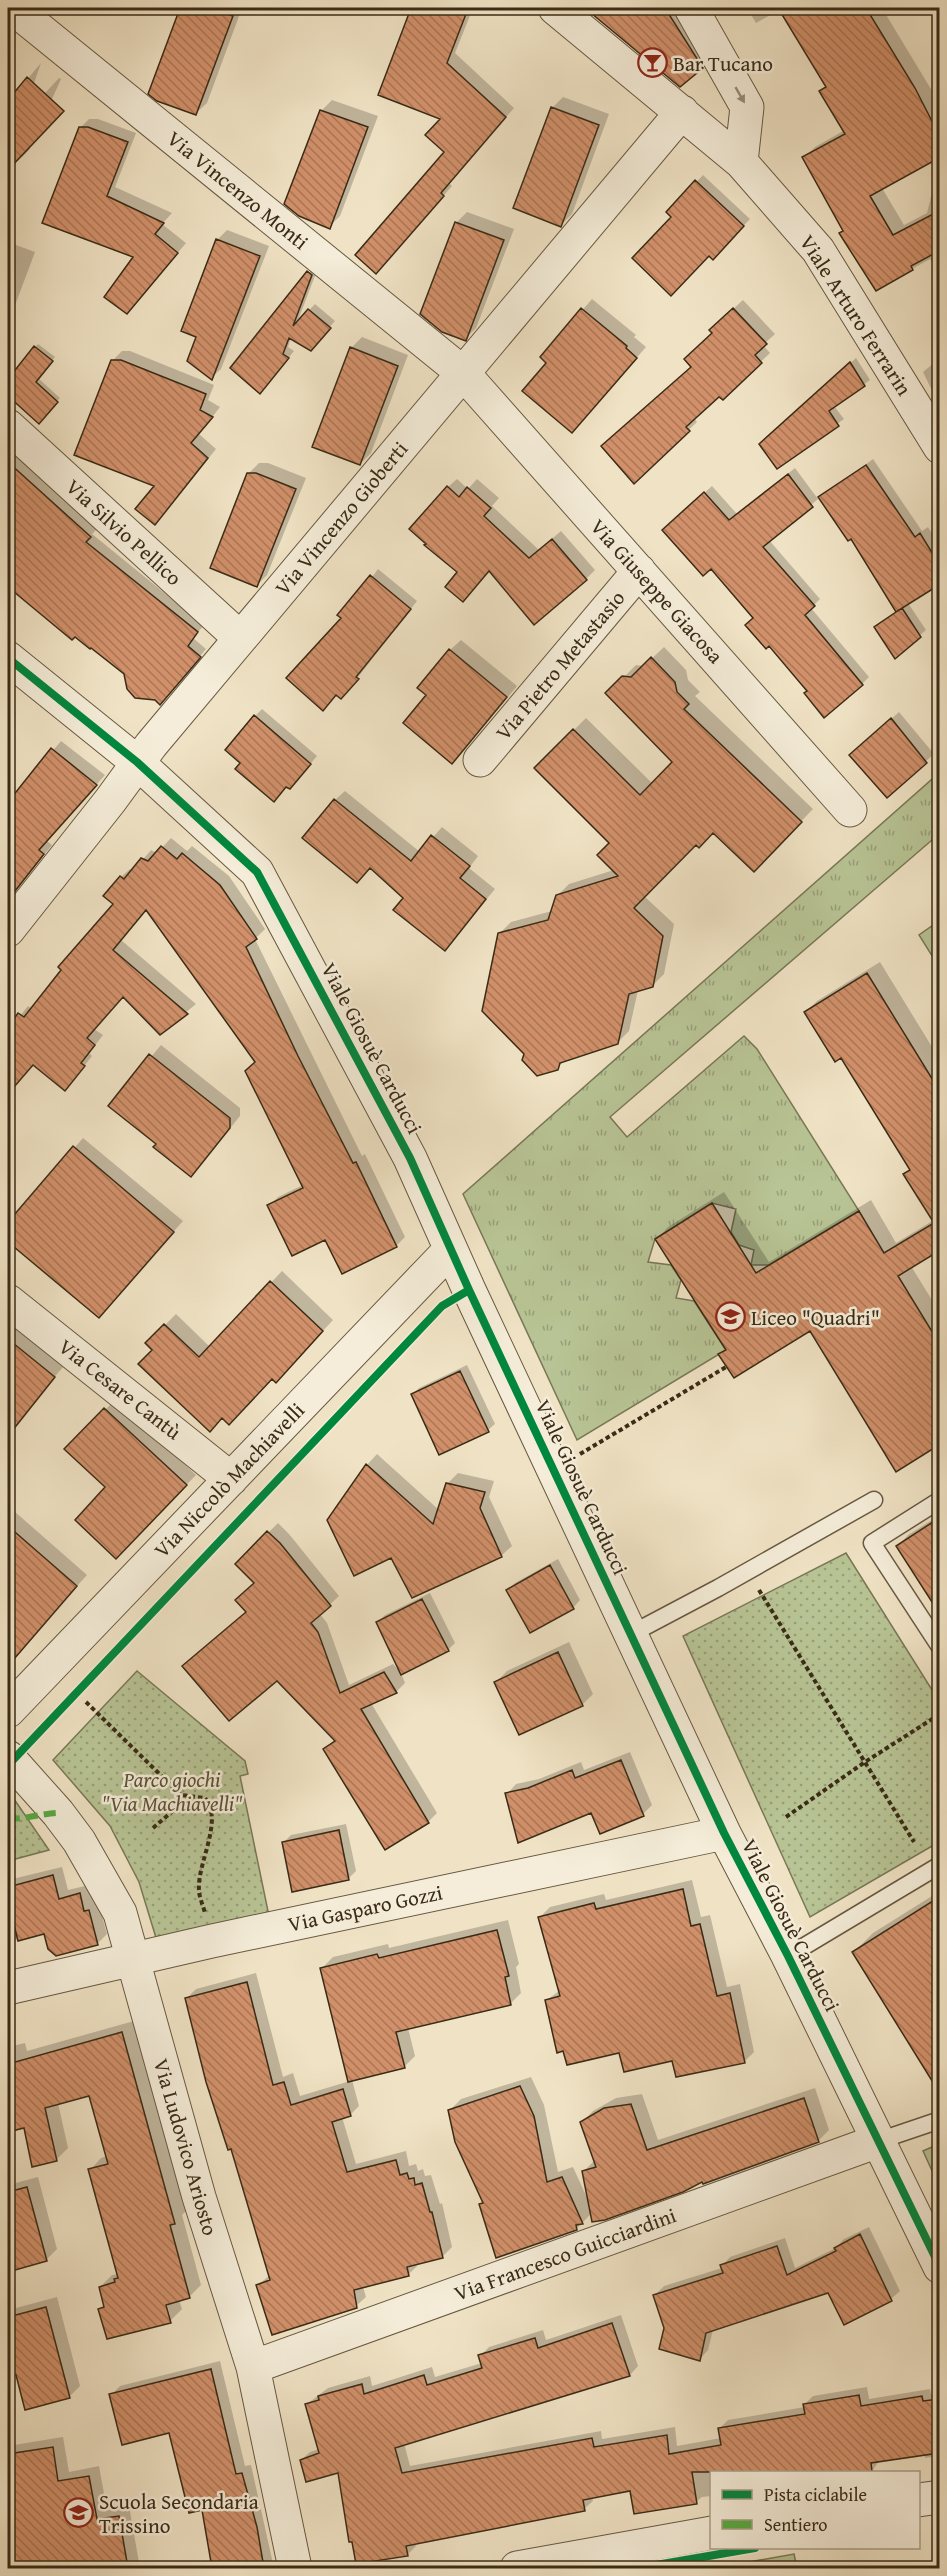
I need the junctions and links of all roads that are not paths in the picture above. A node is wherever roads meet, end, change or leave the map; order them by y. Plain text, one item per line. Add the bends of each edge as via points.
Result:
1 (14, 8) edge
2 (555, 8) edge
3 (691, 8) edge
4 (682, 112) junction
5 (741, 162) junction
6 (464, 373) junction
7 (8, 426) edge
8 (939, 447) edge
9 (639, 571) junction
10 (240, 638) junction
11 (8, 658) edge
12 (480, 760) dead end
13 (137, 762) junction
14 (850, 810) dead end
15 (8, 930) edge
16 (450, 1250) junction
17 (8, 1301) edge
18 (231, 1479) junction
19 (874, 1500) dead end
20 (939, 1500) edge
21 (631, 1634) junction
22 (939, 1647) edge
23 (8, 1711) edge
24 (8, 1757) edge
25 (724, 1833) junction
26 (939, 1865) edge
27 (788, 1956) junction
28 (134, 1959) junction
29 (8, 1988) edge
30 (939, 2120) edge
31 (878, 2141) junction
32 (939, 2267) edge
33 (253, 2367) junction
34 (710, 2533) edge
35 (295, 2568) edge
36 (518, 2568) edge

1 - 6 street, Via Vincenzo Monti
2 - 4 street, Viale Arturo Ferrarin
3 -> 5 street via 747,107
4 - 5 street, Viale Arturo Ferrarin
4 - 6 street, Via Vincenzo Gioberti
5 - 8 street, Viale Arturo Ferrarin via 818,250
6 - 9 street, Via Giuseppe Giacosa
6 - 10 street, Via Vincenzo Gioberti
7 - 10 street, Via Silvio Pellico
9 - 12 street, Via Pietro Metastasio
9 - 14 street, Via Giuseppe Giacosa
10 - 13 street, Via Vincenzo Gioberti
11 - 13 street, Viale Giosuè Carducci
13 - 15 street, Via Vincenzo Gioberti
13 - 16 street, Viale Giosuè Carducci via 257,872 410,1158
16 - 18 street, Via Niccolò Machiavelli
16 - 21 street, Viale Giosuè Carducci
17 - 18 street, Via Cesare Cantù
18 - 23 street, Via Niccolò Machiavelli
19 - 21 lane
20 - 22 lane via 872,1543
21 - 25 street, Viale Giosuè Carducci
24 - 28 street, Via Ludovico Ariosto via 79,1841 120,1913
25 - 27 street, Viale Giosuè Carducci
25 - 28 street, Via Gasparo Gozzi
26 - 27 lane
27 - 31 street, Viale Giosuè Carducci
28 - 29 street, Via Gasparo Gozzi
28 - 33 street, Via Ludovico Ariosto via 198,2197
30 - 31 lane
31 - 32 street, Viale Giosuè Carducci
31 - 33 street, Via Francesco Guicciardini
33 - 35 street, Via Ludovico Ariosto
34 - 36 street

